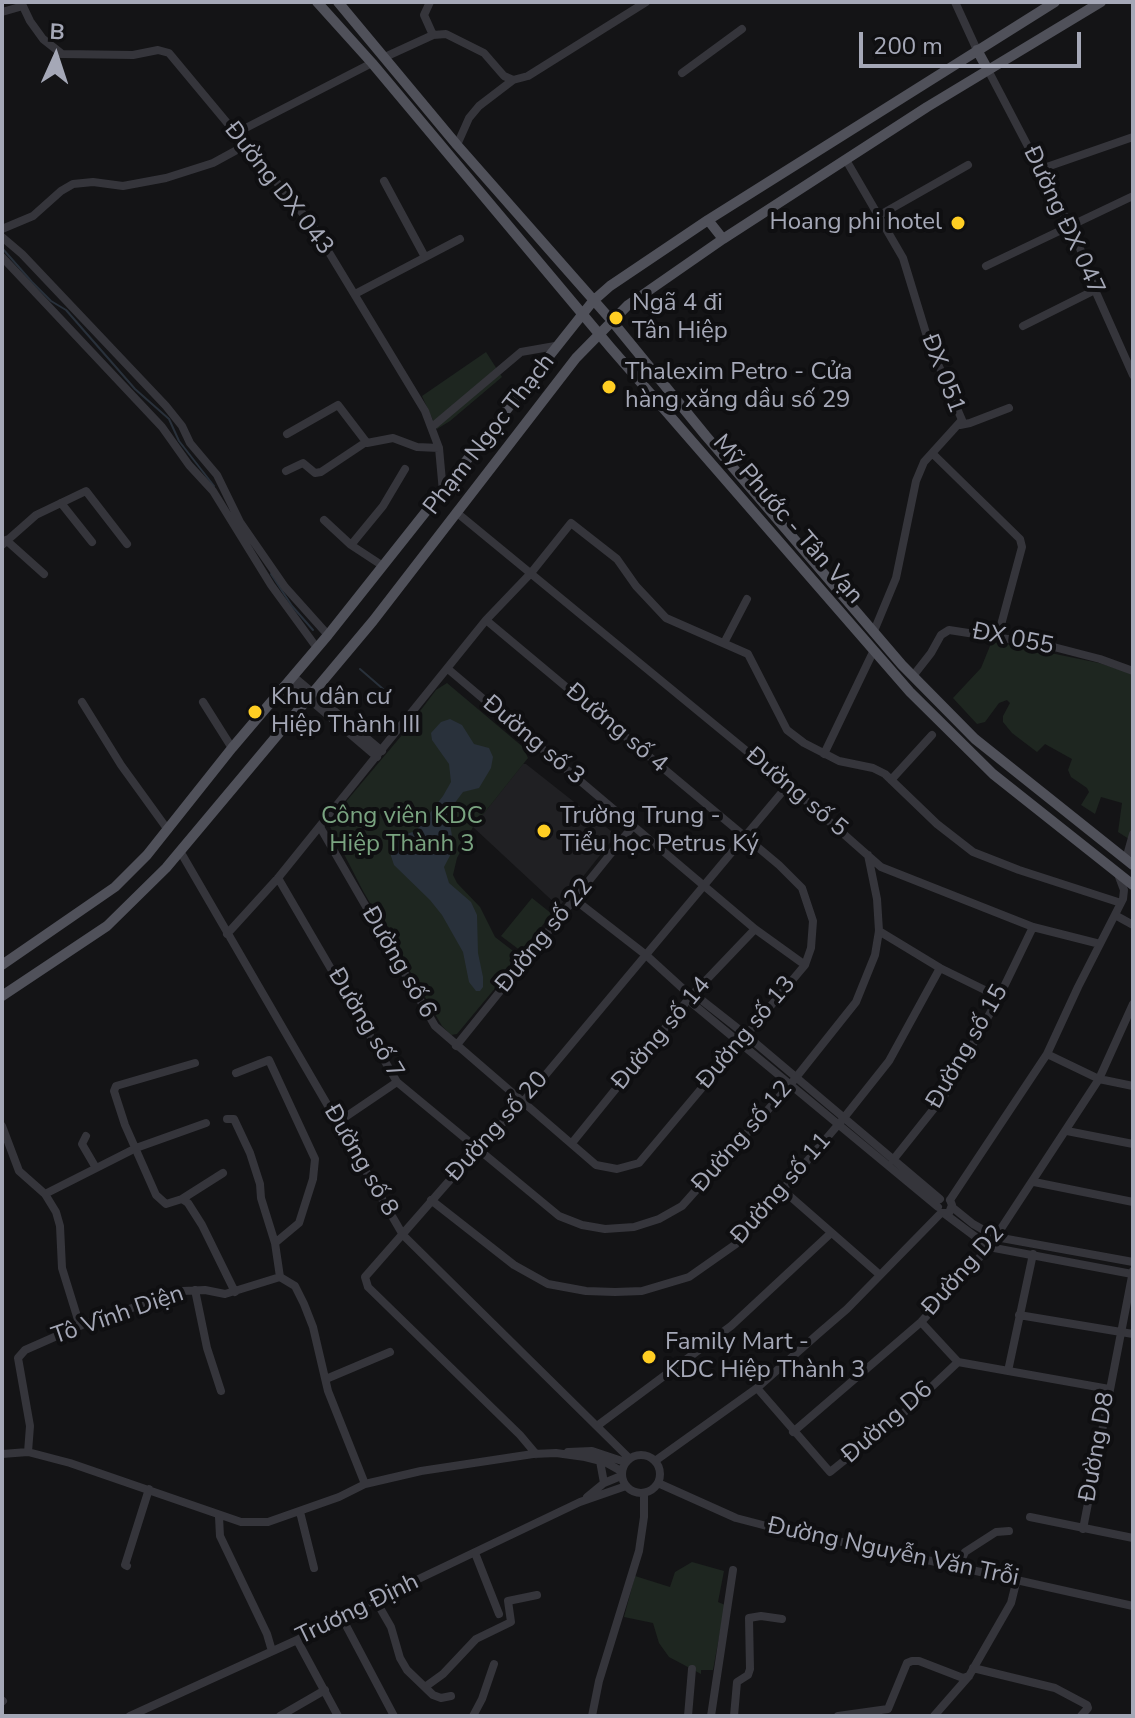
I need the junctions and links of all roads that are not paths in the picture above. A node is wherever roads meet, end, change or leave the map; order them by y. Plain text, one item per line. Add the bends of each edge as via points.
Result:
1 (317, 2) edge
2 (338, 2) edge
3 (430, 2) edge
4 (646, 2) edge
5 (955, 2) edge
6 (1055, 2) edge
7 (1101, 2) edge
8 (22, 4) edge
9 (2, 12) edge
10 (742, 29) dead end
11 (433, 35) junction
12 (977, 50) junction
13 (385, 57) junction
14 (372, 63) junction
15 (988, 70) junction
16 (682, 73) dead end
17 (513, 80) junction
18 (236, 133) junction
19 (1133, 137) edge
20 (246, 145) junction
21 (457, 145) junction
22 (846, 160) junction
23 (968, 165) dead end
24 (1041, 169) junction
25 (384, 181) dead end
26 (1133, 196) edge
27 (880, 215) junction
28 (708, 220) junction
29 (1069, 225) junction
30 (2, 229) edge
31 (2, 237) edge
32 (460, 239) dead end
33 (723, 239) junction
34 (2, 257) edge
35 (425, 257) junction
36 (986, 266) dead end
37 (1095, 290) junction
38 (355, 294) junction
39 (593, 301) junction
40 (582, 312) junction
41 (612, 321) junction
42 (1023, 326) dead end
43 (599, 333) junction
44 (555, 346) junction
45 (1133, 375) edge
46 (1009, 408) dead end
47 (960, 425) junction
48 (432, 427) junction
49 (287, 434) dead end
50 (366, 442) junction
51 (439, 448) junction
52 (932, 453) junction
53 (405, 469) dead end
54 (286, 471) dead end
55 (443, 493) junction
56 (61, 503) junction
57 (456, 512) junction
58 (324, 520) dead end
59 (92, 542) dead end
60 (4, 543) edge
61 (127, 544) dead end
62 (351, 545) junction
63 (383, 566) junction
64 (531, 573) junction
65 (44, 574) dead end
66 (747, 599) dead end
67 (486, 620) junction
68 (874, 631) junction
69 (328, 635) junction
70 (998, 636) junction
71 (724, 643) junction
72 (317, 648) junction
73 (874, 650) junction
74 (448, 669) junction
75 (1133, 671) edge
76 (913, 676) junction
77 (292, 680) junction
78 (310, 696) junction
79 (82, 702) dead end
80 (203, 702) dead end
81 (932, 735) dead end
82 (232, 748) junction
83 (379, 754) junction
84 (824, 754) junction
85 (891, 780) junction
86 (788, 785) junction
87 (633, 826) junction
88 (320, 827) junction
89 (168, 830) junction
90 (1133, 834) edge
91 (745, 837) junction
92 (180, 851) junction
93 (868, 855) junction
94 (1129, 862) edge
95 (1118, 874) junction
96 (278, 878) junction
97 (705, 885) junction
98 (1133, 885) edge
99 (574, 899) junction
100 (1126, 900) edge
101 (1115, 915) junction
102 (1133, 925) edge
103 (1033, 927) junction
104 (755, 929) junction
105 (879, 931) junction
106 (227, 934) junction
107 (1100, 944) junction
108 (646, 955) junction
109 (2, 965) edge
110 (805, 965) junction
111 (940, 968) junction
112 (2, 996) edge
113 (691, 996) junction
114 (999, 997) junction
115 (1133, 1004) edge
116 (743, 1038) junction
117 (456, 1046) junction
118 (1047, 1054) junction
119 (195, 1063) dead end
120 (236, 1073) dead end
121 (1099, 1079) junction
122 (793, 1081) junction
123 (397, 1082) junction
124 (1133, 1086) edge
125 (522, 1103) junction
126 (227, 1119) dead end
127 (338, 1122) junction
128 (840, 1122) junction
129 (206, 1123) dead end
130 (2, 1126) edge
131 (1067, 1131) junction
132 (86, 1136) dead end
133 (572, 1143) junction
134 (1133, 1144) edge
135 (136, 1148) junction
136 (478, 1148) junction
137 (893, 1160) junction
138 (96, 1168) junction
139 (223, 1173) dead end
140 (1034, 1182) junction
141 (784, 1191) junction
142 (45, 1194) junction
143 (182, 1199) junction
144 (431, 1200) junction
145 (1133, 1202) edge
146 (944, 1207) junction
147 (831, 1233) junction
148 (403, 1235) junction
149 (996, 1237) junction
150 (275, 1243) junction
151 (1034, 1245) junction
152 (989, 1247) junction
153 (1033, 1257) junction
154 (1092, 1261) junction
155 (1133, 1262) edge
156 (1133, 1273) edge
157 (880, 1275) junction
158 (280, 1277) junction
159 (195, 1290) junction
160 (235, 1292) junction
161 (1019, 1315) junction
162 (921, 1322) junction
163 (80, 1326) junction
164 (1121, 1330) junction
165 (1133, 1334) edge
166 (390, 1352) dead end
167 (958, 1362) junction
168 (1008, 1371) junction
169 (326, 1379) junction
170 (757, 1388) junction
171 (1109, 1389) junction
172 (221, 1391) dead end
173 (597, 1426) junction
174 (793, 1432) junction
175 (606, 1435) junction
176 (592, 1451) junction
177 (28, 1452) junction
178 (563, 1453) junction
179 (2, 1454) edge
180 (536, 1454) junction
181 (600, 1461) junction
182 (655, 1461) junction
183 (624, 1467) junction
184 (604, 1483) junction
185 (658, 1483) junction
186 (365, 1484) junction
187 (626, 1486) junction
188 (149, 1489) junction
189 (644, 1493) junction
190 (584, 1500) junction
191 (300, 1512) junction
192 (219, 1517) junction
193 (1030, 1517) dead end
194 (1083, 1529) junction
195 (1009, 1531) dead end
196 (1133, 1538) edge
197 (475, 1553) junction
198 (127, 1566) dead end
199 (958, 1567) junction
200 (314, 1568) dead end
201 (733, 1570) dead end
202 (1017, 1579) junction
203 (537, 1595) dead end
204 (376, 1601) junction
205 (1133, 1606) edge
206 (499, 1614) dead end
207 (341, 1616) junction
208 (782, 1619) dead end
209 (297, 1640) junction
210 (272, 1651) junction
211 (494, 1664) dead end
212 (692, 1669) dead end
213 (971, 1672) junction
214 (425, 1687) junction
215 (325, 1690) junction
216 (451, 1696) dead end
217 (130, 1716) edge
218 (280, 1716) edge
219 (338, 1716) edge
220 (394, 1716) edge
221 (473, 1716) edge
222 (592, 1716) edge
223 (688, 1716) edge
224 (711, 1716) edge
225 (734, 1716) edge
226 (838, 1716) edge
227 (934, 1716) edge
228 (1081, 1716) edge

1 - 14 main road, Mỹ Phước - Tân Vạn
2 - 13 main road, Mỹ Phước - Tân Vạn
3 - 11 street via 424,15
4 - 17 street via 528,76
5 - 12 street
6 - 12 main road, Phạm Ngọc Thạch
7 - 15 main road, Phạm Ngọc Thạch
8 - 9 street
8 - 18 street, Đường DX 043 via 43,39 62,54 169,53
10 - 16 street
11 - 13 street
11 - 17 street via 446,34 484,53
12 - 15 main road
12 - 28 main road, Phạm Ngọc Thạch
13 - 21 main road, Mỹ Phước - Tân Vạn
14 - 18 street
14 - 40 main road, Mỹ Phước - Tân Vạn
15 - 22 main road, Phạm Ngọc Thạch
15 - 24 street, Đường ĐX 047
17 - 21 street via 479,106
18 - 20 street, Đường DX 043
19 - 24 street
20 - 30 street via 213,163 166,178 123,186 73,184 33,216
20 - 38 street, Đường DX 043 via 313,226
21 - 39 main road, Mỹ Phước - Tân Vạn
22 - 27 street, ĐX 051
22 - 33 main road, Phạm Ngọc Thạch
23 - 27 street
24 - 29 street, Đường ĐX 047
25 - 35 street
26 - 29 street
27 - 47 street, ĐX 051 via 903,258
28 - 33 main road
28 - 39 main road, Phạm Ngọc Thạch
29 - 36 street
29 - 37 street, Đường ĐX 047
31 - 69 street via 166,406 221,481 240,522 285,587
32 - 35 street
33 - 41 main road, Phạm Ngọc Thạch
34 - 72 street via 162,427 213,491
35 - 38 street
37 - 42 street
37 - 45 street, Đường ĐX 047
38 - 48 street, Đường DX 043
39 - 40 main road, Phạm Ngọc Thạch
39 - 41 main road, Mỹ Phước - Tân Vạn
40 - 43 main road, Mỹ Phước - Tân Vạn
40 - 44 main road, Phạm Ngọc Thạch
41 - 43 main road, Phạm Ngọc Thạch
41 - 68 main road, Mỹ Phước - Tân Vạn
43 - 57 main road, Phạm Ngọc Thạch
43 - 73 main road, Mỹ Phước - Tân Vạn
44 - 48 street via 521,352
44 - 55 main road, Phạm Ngọc Thạch
46 - 47 street
47 - 52 street, ĐX 051
48 - 51 street, Đường DX 043
49 - 50 street via 338,405
50 - 51 street via 393,438
50 - 54 street via 321,472 303,463
51 - 55 street, Đường DX 043
52 - 68 street, ĐX 051 via 916,481 896,578
52 - 70 street via 1020,539
53 - 62 street
55 - 63 main road, Phạm Ngọc Thạch
56 - 59 street
56 - 60 street via 36,515
56 - 61 street via 86,491
57 - 64 street, Đường số 5
57 - 78 main road, Phạm Ngọc Thạch
58 - 62 street
60 - 65 street
62 - 63 street
63 - 69 main road, Phạm Ngọc Thạch
64 - 67 street
64 - 71 street via 571,523 617,559 666,618
64 - 86 street, Đường số 5
66 - 71 street
67 - 74 street
67 - 91 street, Đường số 4
68 - 76 main road, Mỹ Phước - Tân Vạn
69 - 72 main road, Phạm Ngọc Thạch
70 - 75 street, ĐX 055
70 - 76 street, ĐX 055 via 949,630
71 - 84 street via 748,654 787,730
72 - 77 main road, Phạm Ngọc Thạch
73 - 84 street
73 - 95 main road, Mỹ Phước - Tân Vạn via 970,753
74 - 83 street
74 - 87 street, Đường số 3
76 - 94 main road, Mỹ Phước - Tân Vạn via 999,760
77 - 78 street
77 - 82 main road, Phạm Ngọc Thạch
78 - 83 street
78 - 92 main road, Phạm Ngọc Thạch
79 - 89 street
80 - 82 street
81 - 85 street
82 - 89 main road, Phạm Ngọc Thạch
83 - 88 street
84 - 85 street via 873,768
85 - 100 street via 973,852
86 - 91 street, Đường số 20
86 - 93 street, Đường số 5
87 - 97 street, Đường số 3
87 - 99 street, Đường số 22
88 - 96 street
88 - 117 street, Đường số 6 via 435,1026
89 - 109 main road, Phạm Ngọc Thạch via 115,887
90 - 94 street
91 - 97 street, Đường số 20
91 - 110 street, Đường số 13 via 802,888 813,921
92 - 106 street, Đường số 8
92 - 112 main road, Phạm Ngọc Thạch via 107,926
93 - 103 street, Đường số 5 via 881,867
93 - 105 street, Đường số 12
95 - 98 main road, Mỹ Phước - Tân Vạn
95 - 100 street
96 - 106 street
96 - 123 street, Đường số 7
97 - 104 street, Đường số 3
97 - 108 street, Đường số 20
99 - 108 street
99 - 117 street, Đường số 22
100 - 101 street
101 - 102 street
101 - 107 street
103 - 107 street, Đường số 5
103 - 114 street, Đường số 15
104 - 110 street, Đường số 3
104 - 113 street, Đường số 14
105 - 111 street
105 - 122 street, Đường số 12 via 856,1002
106 - 127 street, Đường số 8
107 - 118 street
108 - 113 street
108 - 125 street, Đường số 20
110 - 116 street, Đường số 13
111 - 114 street
111 - 128 street, Đường số 11 via 889,1061
113 - 116 street
113 - 133 street, Đường số 14
114 - 137 street, Đường số 15 via 944,1096
115 - 121 street, Đường D2
116 - 122 street
116 - 133 street, Đường số 13 via 639,1163 617,1169 596,1165
117 - 125 street, Đường số 6
118 - 121 street
118 - 146 street
119 - 135 street via 114,1087
120 - 150 street via 269,1060 315,1159 299,1223
121 - 124 street
121 - 131 street, Đường D2
122 - 128 street
122 - 136 street, Đường số 12 via 682,1206 634,1227 605,1229 559,1216
123 - 127 street
123 - 136 street, Đường số 7
125 - 133 street, Đường số 6
125 - 136 street, Đường số 20
126 - 150 street via 234,1119 250,1153
127 - 148 street, Đường số 8
128 - 137 street
128 - 141 street, Đường số 11
128 - 146 street
129 - 135 street
130 - 142 street via 19,1171
131 - 134 street
131 - 140 street, Đường D2
132 - 138 street via 82,1144
135 - 138 street
135 - 143 street via 156,1195 166,1204
136 - 144 street, Đường số 20
137 - 146 street
138 - 142 street
139 - 143 street
140 - 145 street
140 - 149 street, Đường D2
141 - 144 street, Đường số 11 via 736,1244 689,1277 642,1291 615,1292 548,1284 514,1265
141 - 147 street
142 - 163 street via 60,1226 62,1268
143 - 160 street via 202,1225
144 - 148 street, Đường số 20
146 - 149 street
146 - 152 street
146 - 157 street
147 - 157 street
147 - 173 street via 731,1326
148 - 173 street, Đường số 8
148 - 180 street, Đường số 20 via 365,1283
149 - 151 street
149 - 152 street, Đường D2
150 - 158 street
151 - 153 street
151 - 154 street
152 - 153 street
152 - 162 street, Đường D2
153 - 154 street
153 - 161 street
154 - 155 street
154 - 156 street
156 - 164 street, Đường D8
157 - 170 street
158 - 160 street, Tô Vĩnh Diện
158 - 169 street via 295,1286 304,1304
159 - 160 street, Tô Vĩnh Diện
159 - 163 street, Tô Vĩnh Diện
159 - 172 street
161 - 164 street
161 - 168 street
162 - 167 street
162 - 174 street, Đường D2
163 - 177 street, Tô Vĩnh Diện via 18,1358 30,1426
164 - 165 street
164 - 171 street, Đường D8
166 - 169 street
167 - 168 street
167 - 174 street, Đường D6 via 830,1472
168 - 171 street
169 - 186 street
170 - 174 street, Đường D6
170 - 182 street
171 - 194 street, Đường D8
173 - 175 street, Đường số 8
175 - 176 street
175 - 183 street, Đường số 8
176 - 178 street
176 - 183 street
177 - 179 street
177 - 188 street
178 - 180 street
178 - 181 street
180 - 186 street
181 - 183 street
181 - 184 street
182 - 183 street via 640,1454
182 - 185 street
183 - 184 street, Trương Định
183 - 187 street
184 - 190 street, Trương Định
185 - 189 street
185 - 199 street, Đường Nguyễn Văn Trỗi via 736,1518
186 - 191 street
187 - 189 street
187 - 190 street, Trương Định
188 - 192 street
188 - 198 street
189 - 222 street via 639,1551
190 - 197 street, Trương Định
191 - 192 street via 268,1522
191 - 200 street
192 - 210 street via 220,1536
193 - 194 street
194 - 196 street
195 - 199 street via 996,1532 965,1552
197 - 204 street, Trương Định
197 - 206 street
199 - 202 street, Đường Nguyễn Văn Trỗi
201 - 224 street
202 - 205 street, Đường Nguyễn Văn Trỗi
202 - 213 street via 1011,1603
203 - 214 street via 508,1601 511,1622 476,1639
204 - 207 street, Trương Định
204 - 214 street via 400,1658
207 - 209 street, Trương Định
207 - 220 street
208 - 225 street via 749,1618 750,1669 737,1682
209 - 210 street, Trương Định
209 - 215 street
210 - 217 street, Trương Định
211 - 221 street
212 - 223 street
213 - 226 street via 963,1678 912,1661 888,1709
213 - 227 street
213 - 228 street via 1055,1688 1087,1705
214 - 216 street via 437,1697
215 - 218 street
215 - 219 street

